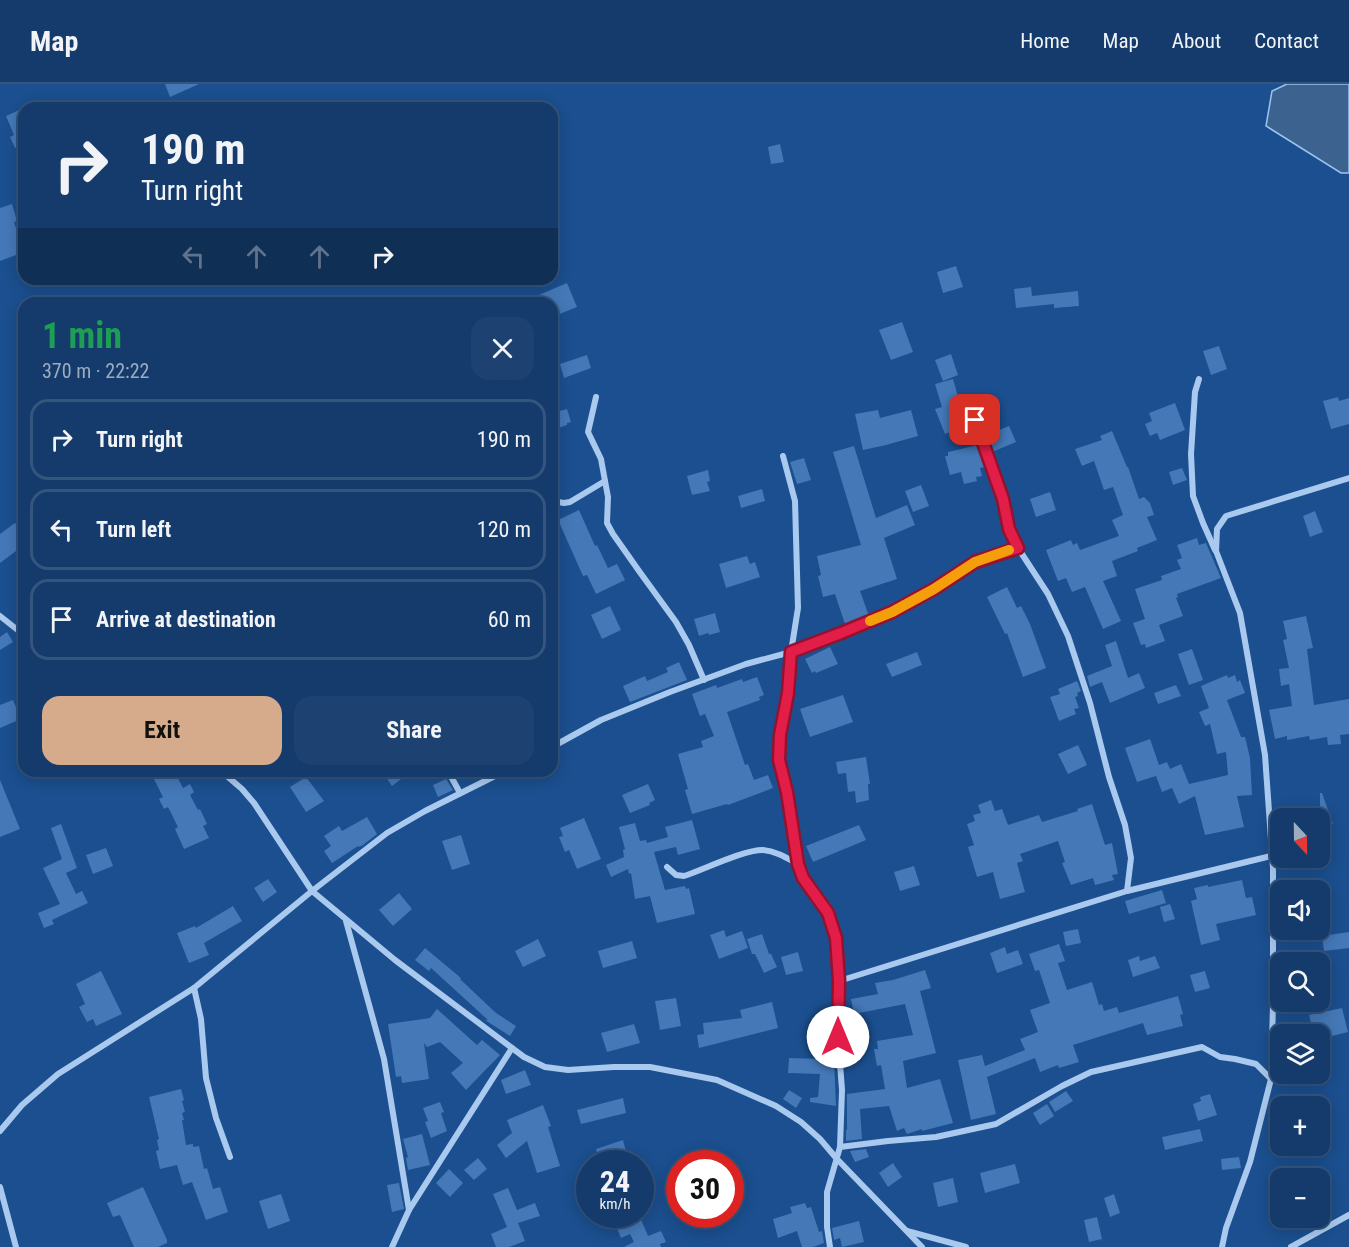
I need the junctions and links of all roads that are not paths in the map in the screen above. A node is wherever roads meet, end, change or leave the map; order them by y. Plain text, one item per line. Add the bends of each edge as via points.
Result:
1 (1199, 379) dead end
2 (596, 397) dead end
3 (967, 400) dead end
4 (783, 456) dead end
5 (1349, 478) edge
6 (605, 481) junction
7 (558, 502) edge
8 (1018, 548) junction
9 (1216, 551) junction
10 (0, 616) edge
11 (18, 630) edge
12 (791, 652) junction
13 (705, 680) junction
14 (558, 744) edge
15 (228, 777) edge
16 (451, 777) edge
17 (493, 777) edge
18 (459, 793) junction
19 (1270, 839) edge
20 (1270, 856) edge
21 (798, 864) junction
22 (667, 867) dead end
23 (1273, 868) edge
24 (312, 891) junction
25 (1127, 891) junction
26 (346, 921) junction
27 (839, 981) junction
28 (194, 988) junction
29 (1272, 1024) edge
30 (512, 1048) junction
31 (1270, 1078) edge
32 (1270, 1083) edge
33 (0, 1131) edge
34 (840, 1147) junction
35 (230, 1157) dead end
36 (837, 1159) junction
37 (0, 1187) edge
38 (409, 1210) junction
39 (1349, 1215) edge
40 (907, 1231) junction
41 (16, 1247) edge
42 (392, 1247) edge
43 (830, 1247) edge
44 (922, 1247) edge
45 (966, 1247) edge
46 (1222, 1247) edge
47 (1291, 1247) edge

1 - 9 street via 1191,454 1193,496
2 - 6 street via 588,432 601,459
3 - 8 street
4 - 12 street via 795,501 798,608
5 - 9 street via 1226,516 1217,529
6 - 7 street via 570,502
6 - 13 street via 607,523 676,622
8 - 12 street via 975,562 892,612
8 - 25 street via 1048,594 1068,636 1090,703 1125,825 1131,858
9 - 19 street via 1240,613 1265,755
10 - 11 street
12 - 13 street
12 - 21 street via 779,760
13 - 14 street via 601,720
15 - 24 street via 254,803
16 - 18 street
17 - 18 street
18 - 24 street via 387,833
20 - 25 street
21 - 22 street via 765,850 684,876
21 - 27 street via 803,878 828,913 836,938
23 - 29 street
24 - 26 street
24 - 28 street
25 - 27 street
26 - 30 street
26 - 38 street via 384,1059
27 - 34 street
28 - 33 street via 58,1074 22,1105
28 - 35 street via 206,1078
30 - 36 street via 545,1066 568,1070 650,1067 717,1080 776,1106 801,1122
30 - 38 street
31 - 34 street via 1256,1064 1220,1057 1202,1047 1090,1072 996,1124 936,1137
32 - 46 street via 1250,1162
34 - 36 street
36 - 40 street
36 - 43 street via 827,1192
37 - 41 street
38 - 42 street
39 - 47 street
40 - 44 street
40 - 45 street

